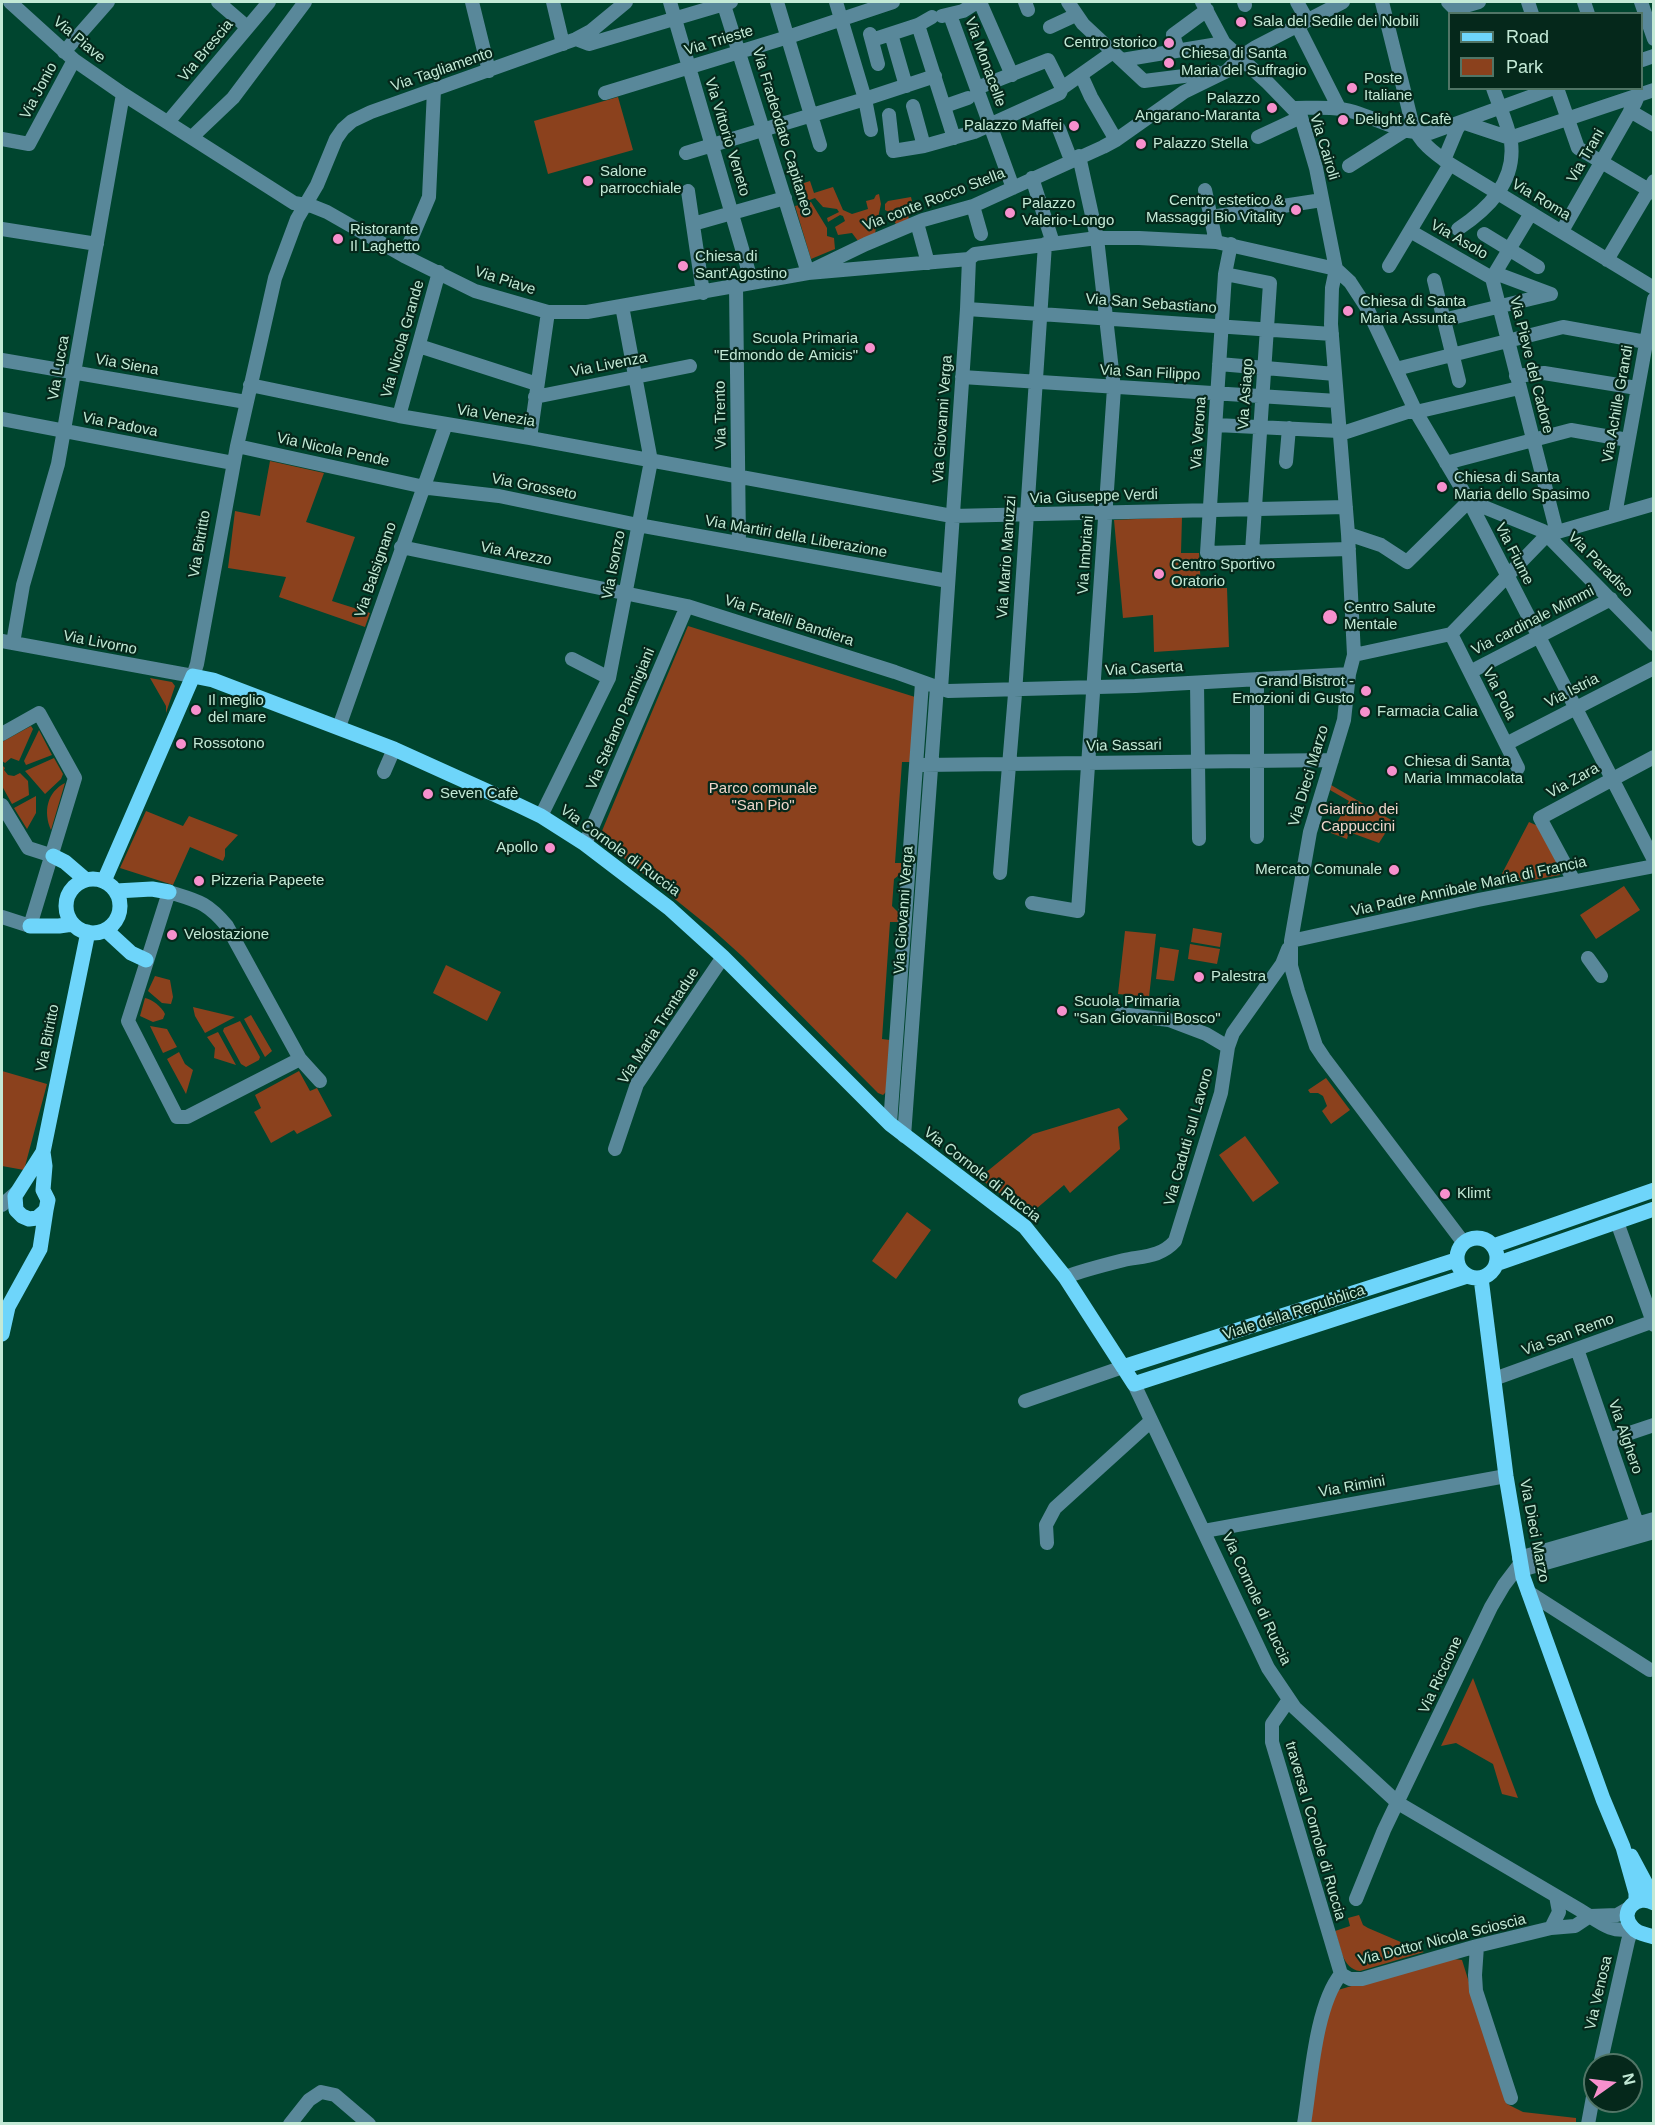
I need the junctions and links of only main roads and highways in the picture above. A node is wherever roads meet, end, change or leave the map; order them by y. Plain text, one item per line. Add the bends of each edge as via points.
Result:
1 (193, 676) joint
2 (53, 856) road end
3 (86, 880) junction
4 (110, 886) junction
5 (169, 892) road end
6 (73, 924) junction
7 (30, 926) road end
8 (106, 930) junction
9 (88, 932) junction
10 (146, 960) road end
11 (43, 1152) junction
12 (20, 1190) junction
13 (43, 1190) junction
14 (1653, 1190) edge
15 (1653, 1209) edge
16 (46, 1210) junction
17 (20, 1215) junction
18 (1493, 1245) junction
19 (1456, 1260) junction
20 (33, 1263) junction
21 (1496, 1264) junction
22 (1474, 1277) junction
23 (2, 1334) edge
24 (1123, 1367) junction
25 (1134, 1384) joint
26 (1623, 1846) junction
27 (1653, 1901) edge
28 (1632, 1905) junction
29 (1646, 1933) edge

1 - 4 main road, Via Bitritto
1 - 24 main road, Via Cornole di Ruccia via 394,748 541,816 585,844 678,915 890,1124 1024,1227 1065,1277
2 - 3 main road
3 - 4 main road via 96,879
3 - 6 main road via 78,883 67,898
4 - 5 main road
4 - 8 main road via 120,908
6 - 7 main road
6 - 9 main road
8 - 9 main road
8 - 10 main road via 131,953
9 - 11 main road, Via Bitritto
11 - 12 main road
11 - 13 main road
12 - 13 main road via 33,1185
12 - 17 main road via 14,1201
13 - 16 main road via 48,1200
14 - 18 main road
15 - 21 main road
16 - 17 main road via 33,1219
16 - 20 main road via 40,1249
17 - 20 main road via 32,1233
18 - 19 main road via 1480,1237 1468,1239
18 - 21 main road
19 - 22 main road via 1461,1272
19 - 24 main road, Viale della Repubblica
20 - 23 main road via 8,1307
21 - 22 main road via 1489,1274
22 - 25 main road, Viale della Repubblica
22 - 26 main road, Via Dieci Marzo via 1494,1379 1520,1564
24 - 25 main road, Via Cornole di Ruccia
26 - 27 main road, Via Dieci Marzo
26 - 28 main road, Via Dieci Marzo via 1636,1893
27 - 28 main road via 1646,1899
28 - 29 main road, Via Dieci Marzo via 1628,1918

